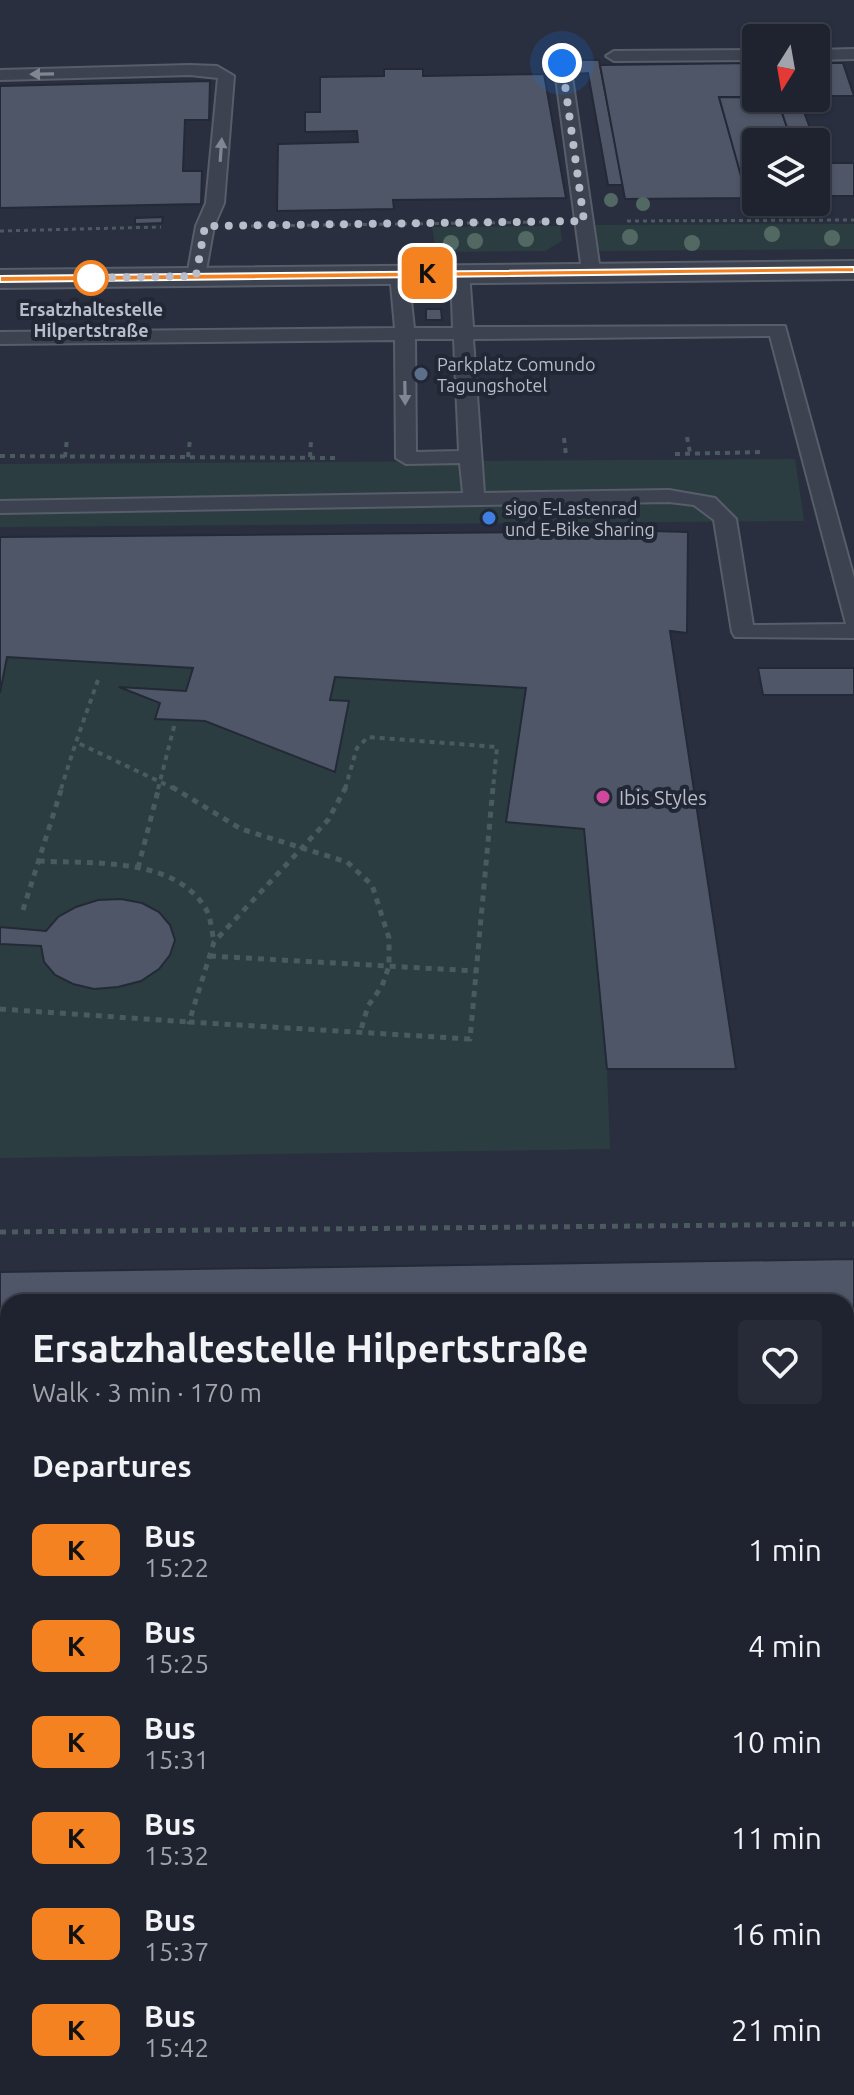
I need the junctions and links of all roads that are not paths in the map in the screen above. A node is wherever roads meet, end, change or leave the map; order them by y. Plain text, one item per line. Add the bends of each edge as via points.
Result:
1 (854, 54) edge
2 (742, 55) edge
3 (830, 55) edge
4 (614, 56) dead end
5 (562, 63) dead end
6 (0, 75) edge
7 (854, 270) edge
8 (591, 271) junction
9 (460, 272) junction
10 (399, 273) junction
11 (196, 276) junction
12 (0, 279) edge
13 (464, 333) junction
14 (405, 334) junction
15 (0, 338) edge
16 (470, 457) junction
17 (474, 499) junction
18 (0, 507) edge
19 (854, 620) edge
20 (854, 631) edge

1 - 3 lane
2 - 4 lane
5 - 8 lane
11 -> 6 lane via 216,192 226,76 190,70
7 - 8 street
8 - 9 street
9 - 10 street
9 - 13 lane
10 - 11 street
10 - 14 lane
11 - 12 street
13 - 14 lane
13 - 16 lane
13 - 19 lane via 778,330
14 - 15 lane
14 -> 16 lane via 406,458
16 - 17 lane
17 - 18 lane
17 - 20 lane via 702,498 725,519 743,632

